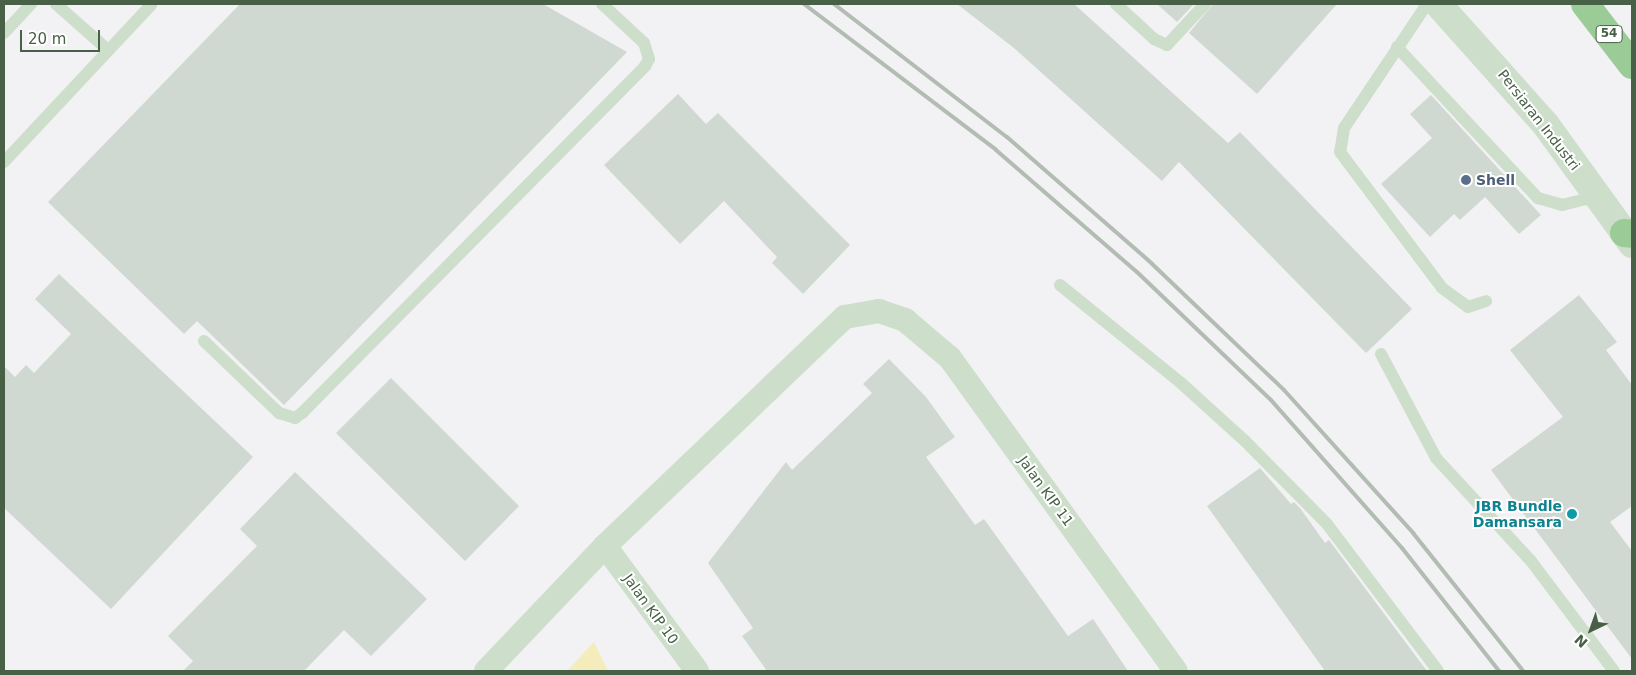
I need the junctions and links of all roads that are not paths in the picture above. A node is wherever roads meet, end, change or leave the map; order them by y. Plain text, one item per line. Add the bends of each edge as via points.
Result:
1 (31, 4) edge
2 (56, 4) edge
3 (152, 4) edge
4 (602, 4) edge
5 (1116, 4) edge
6 (1205, 4) edge
7 (1427, 4) edge
8 (1438, 4) edge
9 (1585, 4) edge
10 (4, 33) edge
11 (1396, 47) junction
12 (108, 50) junction
13 (1632, 65) edge
14 (4, 162) edge
15 (1598, 196) junction
16 (1629, 237) edge
17 (1060, 286) dead end
18 (1486, 301) dead end
19 (204, 341) dead end
20 (1381, 354) dead end
21 (605, 546) junction
22 (486, 671) edge
23 (697, 671) edge
24 (1176, 671) edge
25 (1438, 671) edge
26 (1614, 671) edge

1 - 10 lane
2 - 12 lane
3 - 12 lane
4 - 19 lane via 644,43 648,50 645,66 302,413 295,418 279,414
5 - 6 lane via 1154,39 1167,44
7 - 11 lane
8 - 15 street, Persiaran Industri via 1546,125
9 - 13 highway, 54
11 - 15 lane via 1538,198 1562,205
11 - 18 lane via 1344,128 1340,152 1442,288 1468,307
12 - 14 lane
15 - 16 street, Persiaran Industri
17 - 25 lane via 1181,383 1245,441 1327,524
20 - 26 lane via 1436,458 1531,562
21 - 22 street
21 - 23 street, Jalan KIP 10
21 - 24 street, Jalan KIP 11 via 845,317 879,312 905,320 950,358

